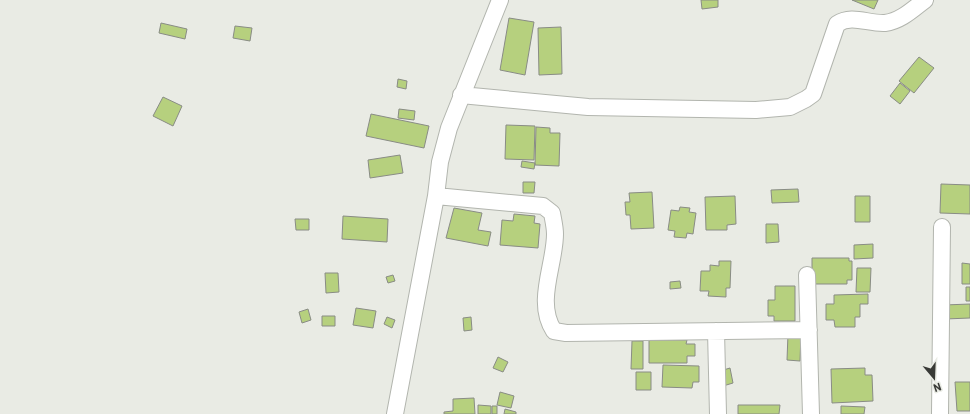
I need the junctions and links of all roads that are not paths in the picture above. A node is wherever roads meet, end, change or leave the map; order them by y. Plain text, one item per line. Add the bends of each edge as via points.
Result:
1 (500, 0) edge
2 (925, 0) edge
3 (461, 95) junction
4 (436, 196) junction
5 (942, 227) dead end
6 (807, 275) dead end
7 (809, 330) junction
8 (716, 331) junction
9 (395, 414) edge
10 (718, 414) edge
11 (811, 414) edge
12 (940, 414) edge

1 - 3 street
2 - 3 street via 898,20 885,23 844,19 837,24 813,94 790,106 756,110 588,107
3 - 4 street via 440,162
4 - 8 street via 543,206 552,213 556,234 547,293 548,321 554,330 566,333
4 - 9 street
5 - 12 street
6 - 7 street
7 - 8 street
7 - 11 street
8 - 10 street

